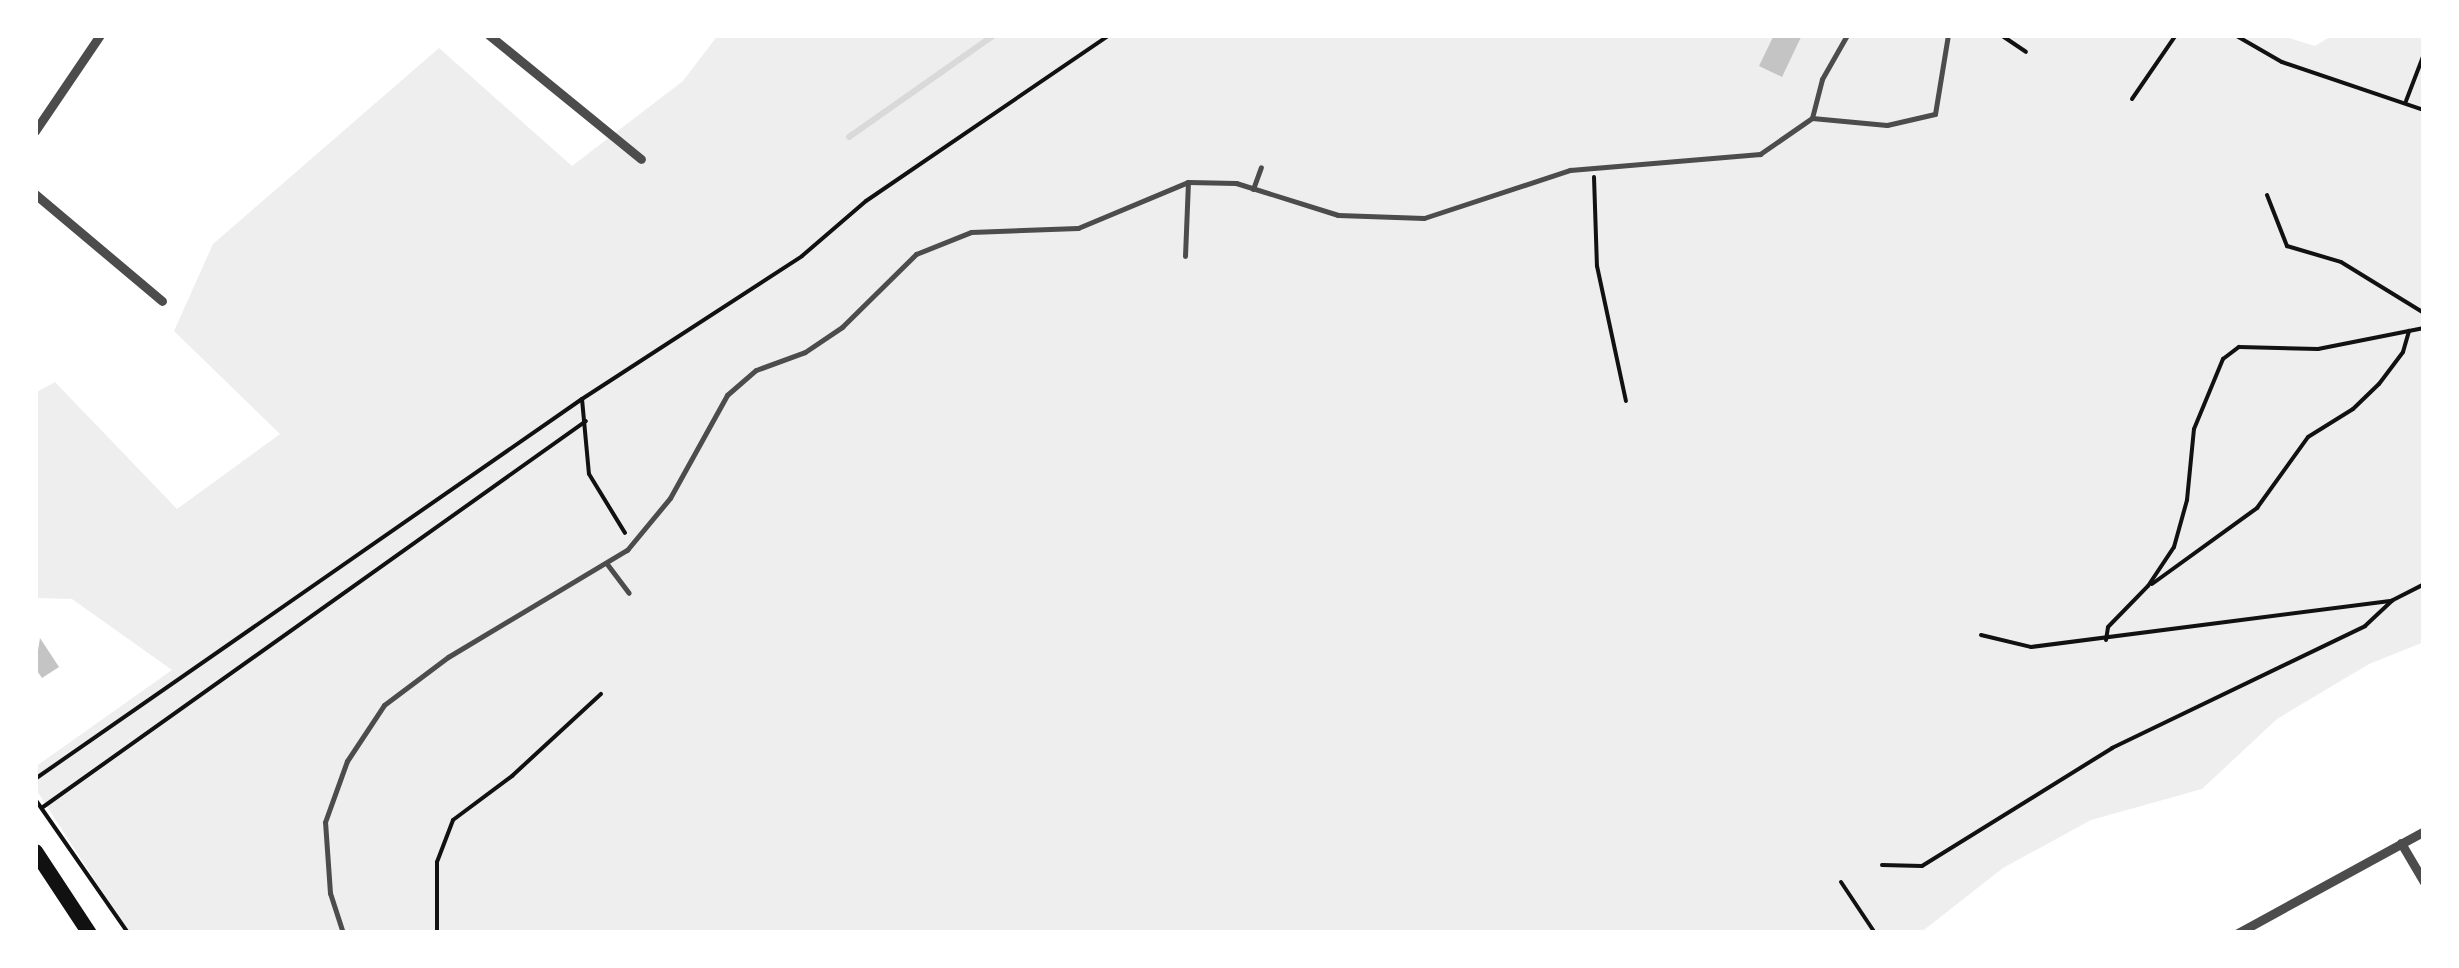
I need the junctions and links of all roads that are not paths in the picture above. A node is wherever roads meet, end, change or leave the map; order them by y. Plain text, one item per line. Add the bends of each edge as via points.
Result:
1 (100, 35) edge
2 (489, 35) edge
3 (1847, 35) edge
4 (1948, 35) edge
5 (1812, 118) junction
6 (35, 131) edge
7 (641, 160) dead end
8 (1261, 166) dead end
9 (1188, 182) junction
10 (1253, 189) junction
11 (35, 194) edge
12 (1185, 256) dead end
13 (162, 301) dead end
14 (607, 564) junction
15 (629, 593) dead end
16 (2424, 831) edge
17 (2402, 843) junction
18 (35, 851) edge
19 (2424, 882) edge
20 (88, 933) edge
21 (344, 933) edge
22 (2238, 933) edge

1 - 6 street
2 - 7 street
3 - 5 lane via 1822,79
4 - 5 lane via 1934,114 1887,125
5 - 10 lane via 1778,147 1738,159 1592,168 1424,218 1338,214
8 - 10 lane
9 - 10 lane
9 - 12 lane
9 - 14 lane via 1078,228 970,232 916,254 842,326 805,352 756,370 728,395 670,498
11 - 13 street
14 - 15 lane
14 - 21 lane via 418,678 362,734 326,822 330,893
16 - 17 street
17 - 19 street
17 - 22 street
18 - 20 main road

